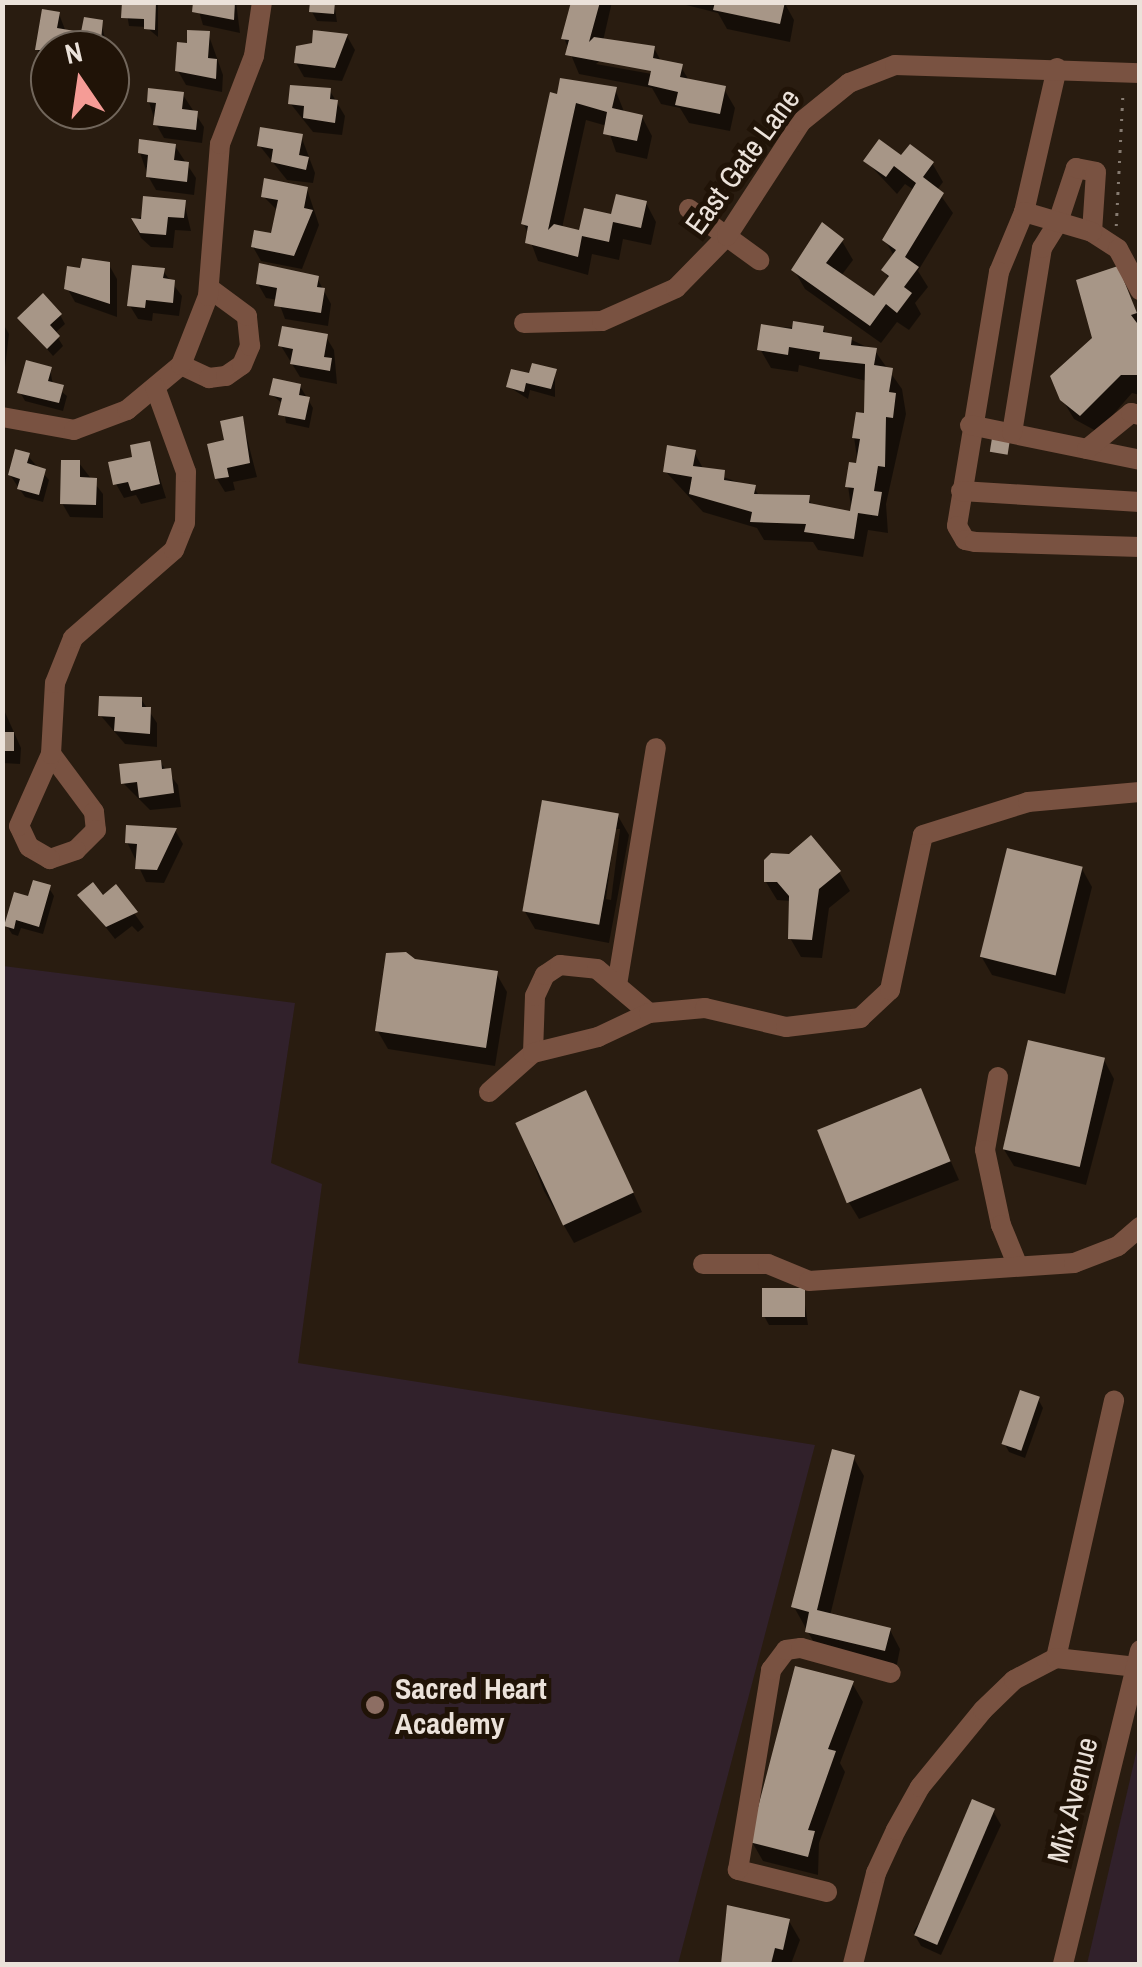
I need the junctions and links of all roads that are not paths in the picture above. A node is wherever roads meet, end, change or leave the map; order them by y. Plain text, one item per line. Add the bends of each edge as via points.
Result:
1 (262, 2) edge
2 (1057, 68) junction
3 (1131, 78) edge
4 (689, 208) dead end
5 (1024, 212) junction
6 (1058, 222) junction
7 (727, 236) junction
8 (1101, 236) junction
9 (759, 260) dead end
10 (209, 288) junction
11 (1140, 290) edge
12 (524, 323) dead end
13 (180, 366) junction
14 (155, 387) junction
15 (1140, 414) edge
16 (2, 417) edge
17 (970, 425) junction
18 (1012, 434) junction
19 (1087, 450) junction
20 (1140, 460) edge
21 (961, 491) junction
22 (1140, 502) edge
23 (1140, 546) edge
24 (656, 748) dead end
25 (51, 754) junction
26 (1140, 792) edge
27 (617, 985) junction
28 (650, 1013) junction
29 (533, 1052) junction
30 (998, 1077) dead end
31 (489, 1092) dead end
32 (1140, 1227) edge
33 (703, 1264) dead end
34 (1017, 1264) junction
35 (1114, 1400) dead end
36 (1056, 1658) junction
37 (1138, 1658) edge
38 (891, 1674) dead end
39 (827, 1892) dead end
40 (853, 1964) edge
41 (1063, 1964) edge

1 - 10 street via 254,56 220,144
2 - 3 street, East Gate Lane
2 - 5 street
2 - 7 street, East Gate Lane via 895,65 849,82 801,122
4 - 7 street
5 - 6 street
5 - 17 street via 999,272
6 - 8 street
6 - 8 street via 1076,168 1096,172
6 - 18 street via 1034,280
7 - 9 street
7 - 12 street, East Gate Lane via 676,288 645,305 602,322
8 - 11 street
10 - 13 street
10 - 13 street via 247,316 250,346 242,365 226,376 209,378
13 - 14 street
14 - 16 street via 127,410 74,430
14 - 25 street via 186,472 184,523 174,550 74,638 55,683
15 - 19 street via 1130,413
17 - 18 street
17 - 21 street
18 - 19 street
19 - 20 street
21 - 22 street
21 - 23 street via 956,526 965,540
24 - 27 street
25 - 25 street via 94,812 96,830 76,850 50,858 30,847 19,826
26 - 28 street via 1028,802 923,836 890,990 860,1018 786,1027 705,1008
27 - 28 street
27 - 29 street via 597,969 574,964 544,975 535,996
28 - 29 street via 598,1037
29 - 31 street
30 - 34 street via 985,1150
32 - 34 street via 1093,1258
33 - 34 street via 768,1264 809,1282
35 - 36 street
36 - 37 street
36 - 40 street via 1014,1680 920,1787 876,1873
37 - 41 street, Mix Avenue
38 - 39 street via 800,1648 786,1650 771,1670 738,1870

